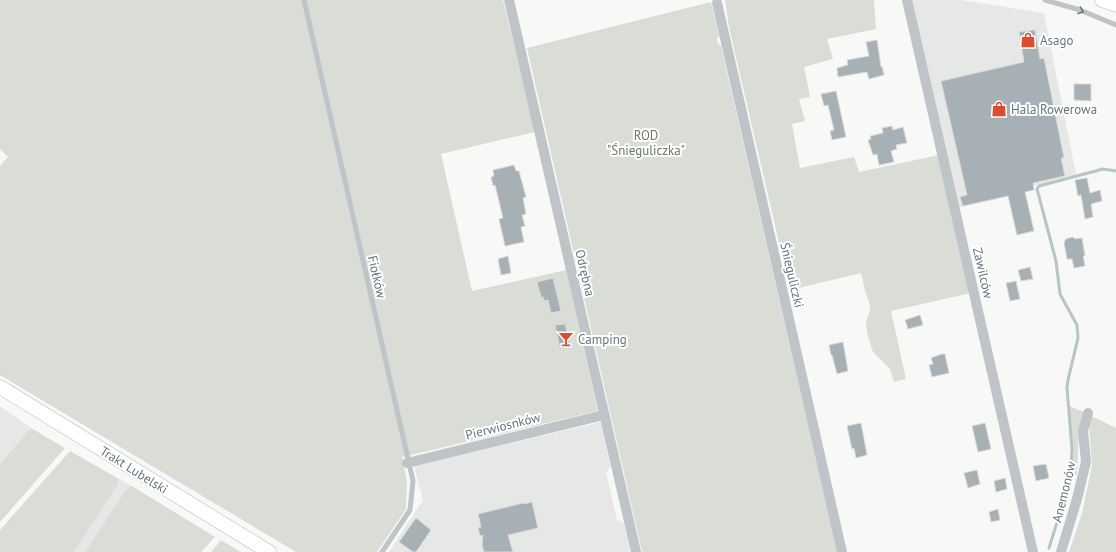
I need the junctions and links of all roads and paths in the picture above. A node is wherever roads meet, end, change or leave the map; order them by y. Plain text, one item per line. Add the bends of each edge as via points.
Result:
1 (304, 0) edge
2 (509, 0) edge
3 (907, 0) edge
4 (1045, 0) edge
5 (1102, 0) edge
6 (717, 1) edge
7 (1116, 4) edge
8 (1116, 25) edge
9 (0, 387) edge
10 (1088, 413) dead end
11 (604, 415) junction
12 (408, 463) junction
13 (269, 552) edge
14 (382, 552) edge
15 (636, 552) edge
16 (842, 552) edge
17 (1033, 552) edge
18 (1061, 552) edge

1 - 12 lane, Fiołków
2 - 11 street, Odrębna
3 - 17 street, Zawilców
4 -> 8 lane via 1080,10
5 - 7 street
6 - 16 street, Śnieguliczki
9 - 13 street, Trakt Lubelski
10 - 18 street, Anemonów via 1083,431 1086,462
11 - 12 street, Pierwiosnków
11 - 15 street, Odrębna
12 - 14 lane, Fiołków via 413,481 410,510

